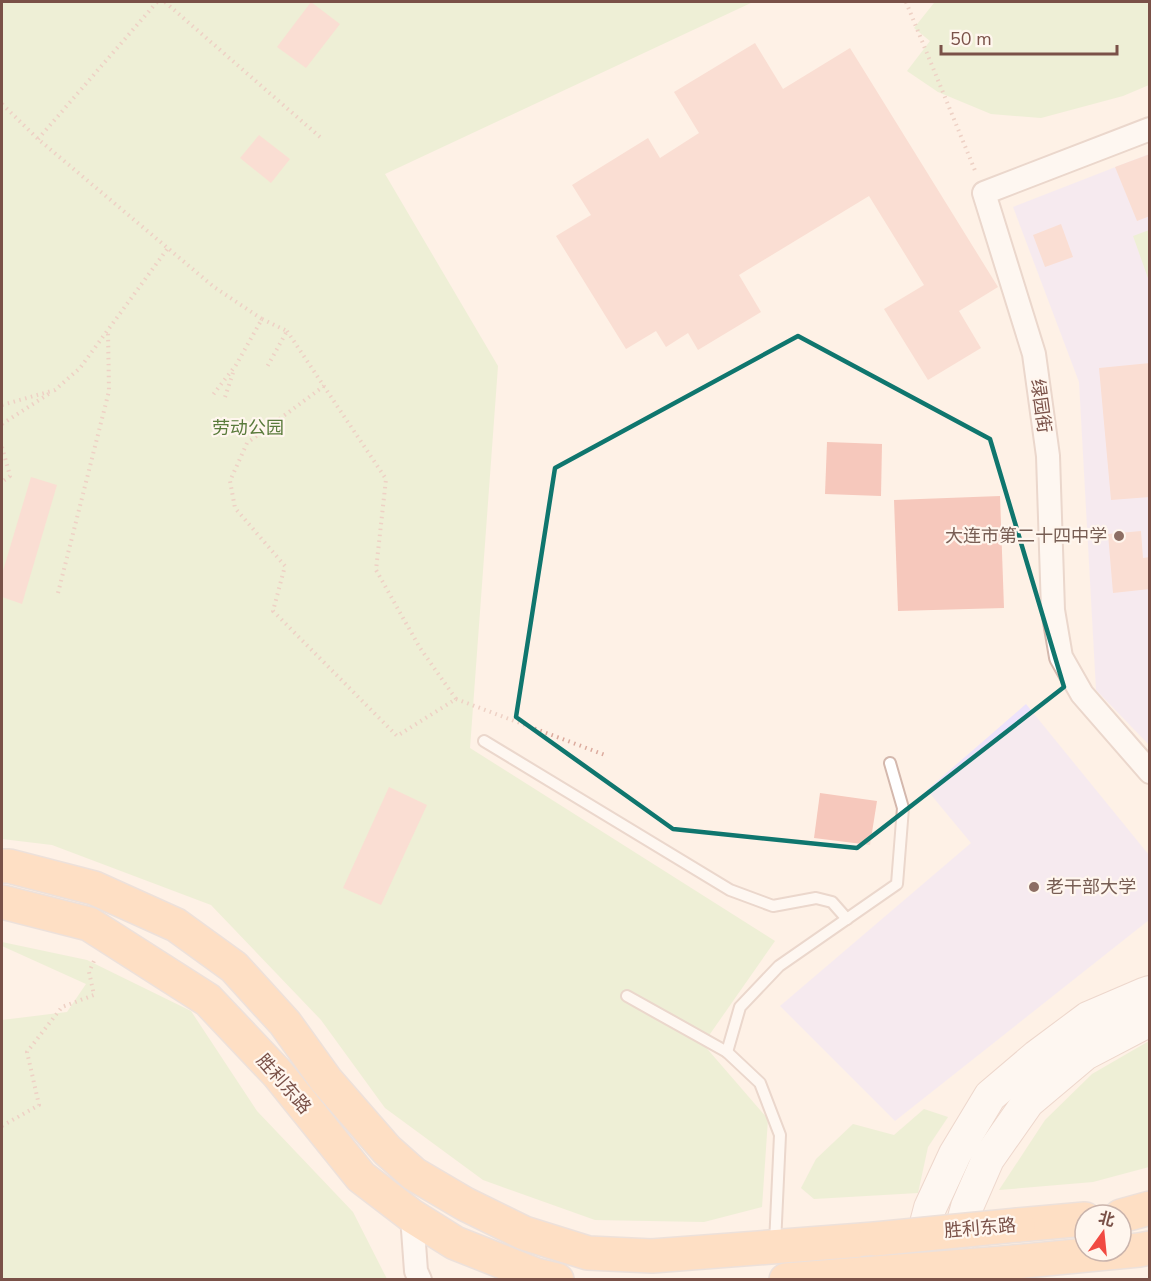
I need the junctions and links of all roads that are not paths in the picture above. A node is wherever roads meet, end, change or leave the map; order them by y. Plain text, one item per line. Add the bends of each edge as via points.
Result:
1 (1149, 129) edge
2 (484, 741) dead end
3 (890, 763) dead end
4 (1149, 772) edge
5 (2, 866) edge
6 (2, 902) edge
7 (847, 919) junction
8 (1149, 993) edge
9 (627, 996) dead end
10 (1149, 1020) edge
11 (727, 1052) junction
12 (1149, 1208) edge
13 (1133, 1213) edge
14 (412, 1216) junction
15 (1073, 1220) edge
16 (775, 1247) junction
17 (1146, 1250) edge
18 (420, 1280) edge
19 (557, 1280) edge
20 (786, 1280) edge
21 (912, 1280) edge
22 (947, 1280) edge

1 - 4 street, 绿园街 via 984,193 1034,354 1048,456 1053,610 1061,657 1082,694
2 - 7 lane via 730,890 772,906 816,898 832,902
3 - 7 lane via 903,808 897,884
5 - 16 main road, 胜利东路 via 94,888 176,925 234,967 285,1023 326,1080 387,1150 414,1174 465,1204 524,1233 588,1253 652,1256
6 - 14 main road, 胜利东路 via 89,924 208,1000 278,1074 361,1177
7 - 11 lane via 779,966 740,1007
8 - 21 main road via 1088,1018 990,1096 955,1154 930,1208
9 - 11 lane
10 - 22 main road via 1085,1054 1028,1102 988,1159 967,1207
11 - 16 lane via 760,1083 780,1135
12 - 13 main road
14 - 18 street
14 - 19 main road, 胜利东路 via 455,1243
15 - 16 main road, 胜利东路, bridge
17 - 20 main road, 胜利东路, bridge

